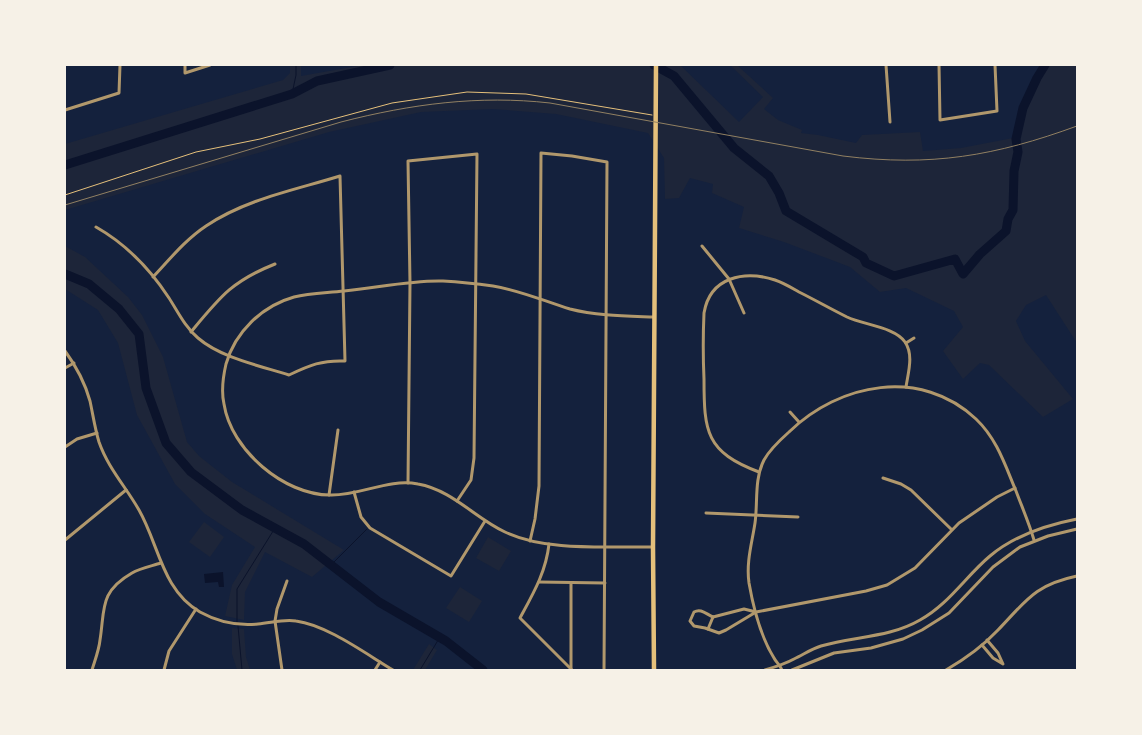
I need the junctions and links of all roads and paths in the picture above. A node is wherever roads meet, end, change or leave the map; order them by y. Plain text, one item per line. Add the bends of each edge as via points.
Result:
1 (120, 65) edge
2 (185, 65) edge
3 (210, 65) edge
4 (656, 65) edge
5 (886, 65) edge
6 (939, 65) edge
7 (995, 65) edge
8 (65, 110) edge
9 (655, 116) junction
10 (890, 122) dead end
11 (65, 195) edge
12 (96, 227) dead end
13 (702, 246) dead end
14 (275, 264) dead end
15 (153, 277) junction
16 (729, 280) junction
17 (410, 283) junction
18 (475, 285) junction
19 (344, 291) junction
20 (540, 299) junction
21 (744, 313) dead end
22 (606, 315) junction
23 (654, 317) junction
24 (191, 332) junction
25 (914, 338) dead end
26 (906, 343) junction
27 (65, 351) edge
28 (230, 355) junction
29 (74, 363) junction
30 (65, 368) edge
31 (906, 387) junction
32 (790, 412) dead end
33 (799, 422) junction
34 (338, 430) dead end
35 (96, 433) junction
36 (65, 447) edge
37 (759, 472) junction
38 (883, 478) dead end
39 (408, 483) junction
40 (1015, 488) junction
41 (126, 490) junction
42 (354, 492) junction
43 (329, 495) junction
44 (457, 501) junction
45 (706, 513) dead end
46 (756, 517) junction
47 (798, 518) dead end
48 (1077, 519) edge
49 (485, 521) junction
50 (951, 529) junction
51 (1077, 529) edge
52 (1031, 531) junction
53 (65, 540) edge
54 (1034, 540) junction
55 (530, 541) junction
56 (549, 544) junction
57 (605, 546) junction
58 (653, 547) junction
59 (161, 563) junction
60 (1077, 576) edge
61 (287, 581) dead end
62 (539, 582) junction
63 (572, 582) junction
64 (605, 583) junction
65 (196, 609) junction
66 (756, 612) junction
67 (713, 617) junction
68 (275, 622) junction
69 (708, 629) junction
70 (987, 640) junction
71 (982, 645) junction
72 (774, 659) junction
73 (380, 662) junction
74 (780, 665) junction
75 (572, 669) edge
76 (774, 669) edge
77 (92, 670) edge
78 (164, 670) edge
79 (282, 670) edge
80 (374, 670) edge
81 (393, 670) edge
82 (604, 670) edge
83 (654, 670) edge
84 (765, 670) edge
85 (782, 670) edge
86 (792, 670) edge
87 (946, 670) edge

1 - 8 street via 120,93
2 - 3 street via 185,73
4 - 9 main road
5 - 10 street
6 - 7 street via 940,120 996,111
9 - 11 path via 526,94 467,92 392,103 260,139 196,152
9 - 23 main road
12 - 15 street via 128,249
13 - 16 street
14 - 24 street via 252,273 229,289
15 - 19 street via 190,239 221,216 257,201 340,176
15 - 24 street
16 - 21 street
16 - 26 street via 746,277 776,280 849,318 895,332
16 - 37 street via 713,291 705,305 704,419 711,437 728,457
17 - 18 street via 444,281
17 - 18 street via 408,161 477,154
17 - 19 street
17 - 39 street
18 - 20 street via 493,286
18 - 44 street via 474,458 471,480
19 - 28 street via 305,295 275,304 251,322
19 - 28 street via 345,361 316,363 289,375
20 - 22 street
20 - 22 street via 541,152 607,162
20 - 55 street via 539,486
22 - 23 street
22 - 57 street
23 - 58 main road
24 - 28 street via 208,345
25 - 26 street
26 - 31 street via 910,356
27 - 29 street
28 - 43 street via 223,383 224,405 245,448 261,466 286,484
29 - 30 street
29 - 35 street via 85,386
31 - 33 street via 880,386 850,393 822,406
31 - 40 street via 943,397 975,418 1003,458
32 - 33 street
33 - 37 street via 772,448
34 - 43 street
35 - 36 street
35 - 41 street
37 - 46 street
38 - 50 street via 911,490
39 - 42 street
39 - 44 street via 435,488
40 - 50 street via 978,508
40 - 52 street
41 - 53 street
41 - 59 street via 148,526
42 - 43 street
42 - 49 street via 361,517 370,528 451,576
44 - 49 street
45 - 46 street
46 - 47 street
46 - 66 street via 748,571
48 - 52 street
49 - 55 street via 508,534
50 - 66 street via 915,568 887,585
51 - 54 street
52 - 54 street
52 - 74 street via 990,556 945,602 921,620 890,633 820,646
54 - 86 street via 993,566 949,613 922,630 886,645 834,653
55 - 56 street
56 - 57 street
56 - 62 street
57 - 58 street
57 - 64 street
58 - 83 main road
59 - 65 street via 177,591
59 - 77 street via 132,573 112,589 102,613 100,639
60 - 70 street via 1034,593
61 - 68 street
62 - 63 street
62 - 75 street via 520,618
63 - 64 street
63 - 75 street
64 - 82 street
65 - 68 street via 231,624
65 - 78 street via 172,645
66 - 67 street via 744,609
66 - 69 street via 719,633
66 - 72 street
67 - 69 street
67 - 69 street via 700,610 691,616 691,624
68 - 73 street via 297,621 325,630
68 - 79 street
70 - 71 street
70 - 71 street via 1003,664
71 - 87 street
72 - 74 street
72 - 76 street
73 - 80 street
73 - 81 street
74 - 76 street
74 - 85 street
76 - 84 street

